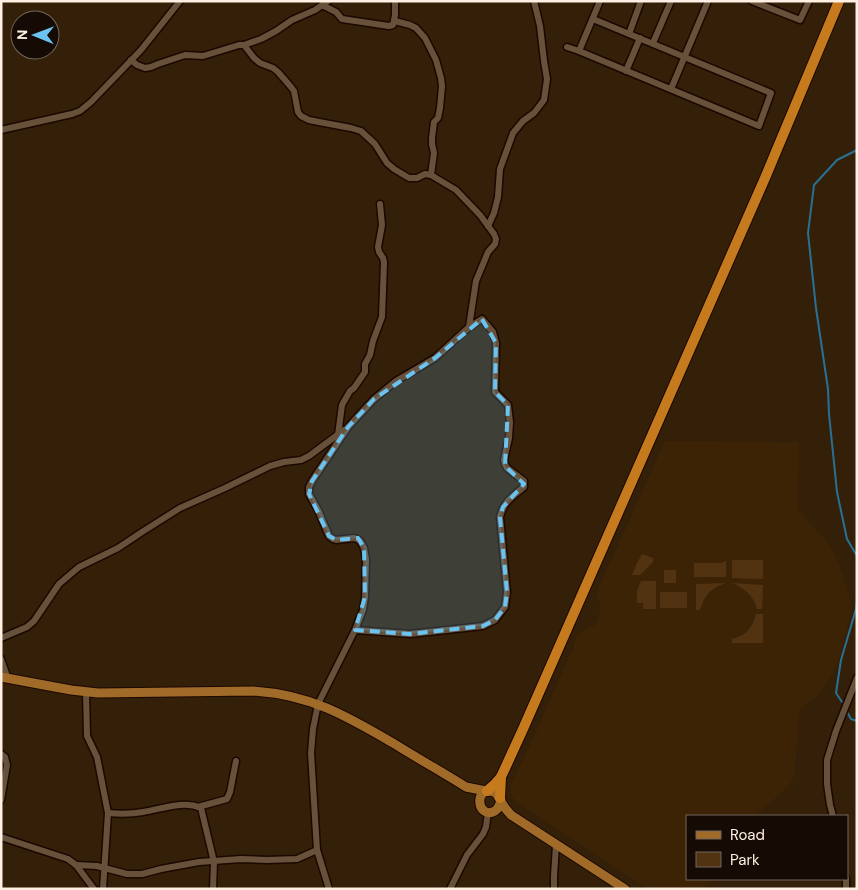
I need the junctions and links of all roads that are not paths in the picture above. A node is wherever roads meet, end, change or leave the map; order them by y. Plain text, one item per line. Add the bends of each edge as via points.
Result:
1 (180, 1) edge
2 (395, 1) edge
3 (534, 1) edge
4 (600, 1) edge
5 (641, 1) edge
6 (670, 1) edge
7 (708, 1) edge
8 (752, 1) edge
9 (808, 1) edge
10 (839, 1) edge
11 (325, 3) edge
12 (592, 19) junction
13 (395, 21) junction
14 (629, 34) junction
15 (640, 38) junction
16 (653, 44) junction
17 (244, 45) junction
18 (567, 47) dead end
19 (579, 51) junction
20 (684, 57) junction
21 (131, 60) junction
22 (626, 70) junction
23 (671, 89) junction
24 (1, 130) edge
25 (431, 175) junction
26 (380, 204) dead end
27 (488, 226) junction
28 (470, 327) junction
29 (348, 427) junction
30 (338, 435) junction
31 (355, 630) junction
32 (1, 638) edge
33 (1, 659) edge
34 (5, 678) edge
35 (857, 678) edge
36 (86, 692) junction
37 (318, 704) junction
38 (1, 754) edge
39 (236, 762) dead end
40 (501, 777) junction
41 (466, 786) junction
42 (487, 791) junction
43 (500, 799) junction
44 (1, 800) edge
45 (480, 805) junction
46 (198, 807) junction
47 (490, 812) junction
48 (108, 813) junction
49 (511, 815) junction
50 (833, 815) edge
51 (1, 838) edge
52 (556, 845) junction
53 (317, 850) junction
54 (214, 862) junction
55 (76, 865) junction
56 (104, 867) junction
57 (94, 889) edge
58 (103, 889) edge
59 (213, 889) edge
60 (329, 889) edge
61 (450, 889) edge
62 (554, 889) edge
63 (624, 889) edge

1 - 21 street
2 - 13 street
3 - 27 street via 547,79 544,100 514,133 500,169 498,197
4 - 12 street
5 - 14 street
6 - 16 street
7 - 20 street
8 - 9 street via 800,20
10 - 40 highway
11 - 13 street via 342,19 389,26
11 - 17 street
12 - 14 street
12 - 19 street
13 - 25 street via 416,28 436,60 441,78 440,108 432,138
14 - 15 street
15 - 16 street
15 - 22 street
16 - 20 street
17 - 21 street via 203,56 184,55 145,68
17 - 25 street via 254,58 273,68 291,87 301,116 361,131 375,144 387,163 403,176
18 - 19 street
19 - 22 street
20 - 23 street
20 - 23 street via 771,93 759,126
21 - 24 street via 80,111
22 - 23 street
25 - 27 street via 456,190
26 - 30 street via 382,225 378,247 384,262 382,317 365,372 342,404
27 - 28 street via 496,239 476,281
28 - 29 street via 435,358 396,381 374,399
28 - 31 street via 482,319 493,332 496,343 495,392 508,406 510,422 504,460 507,468 524,481 524,487 502,507 500,517 507,592 505,607 495,620 483,626 410,634
29 - 30 street
29 - 31 street via 312,481 309,494 329,536 336,540 357,539 364,548 365,597
30 - 32 street via 301,460 270,466 180,508 118,548 80,567 59,584 34,621
31 - 37 street
33 - 34 street
34 - 36 main road
35 - 50 street via 828,760 827,784
36 - 37 main road via 253,691 286,695
36 - 48 street via 87,736 97,757
37 - 41 main road via 360,724
37 - 53 street via 311,753
38 - 44 street via 8,765
39 - 46 street via 227,799
40 - 42 highway
40 - 43 highway
41 - 42 main road
41 - 45 main road
42 - 43 main road via 494,791
42 - 45 main road via 480,797
43 - 47 main road via 499,808
43 - 49 main road
45 - 47 main road
46 - 48 street via 169,806 142,812
46 - 54 street via 203,813
47 - 49 main road
47 - 61 street via 486,827
48 - 56 street
49 - 52 main road
51 - 55 street via 61,856
52 - 62 street
52 - 63 main road
53 - 54 street via 297,859
53 - 60 street
54 - 56 street via 161,868 142,874 127,874
54 - 59 street
55 - 56 street
55 - 57 street
56 - 58 street

